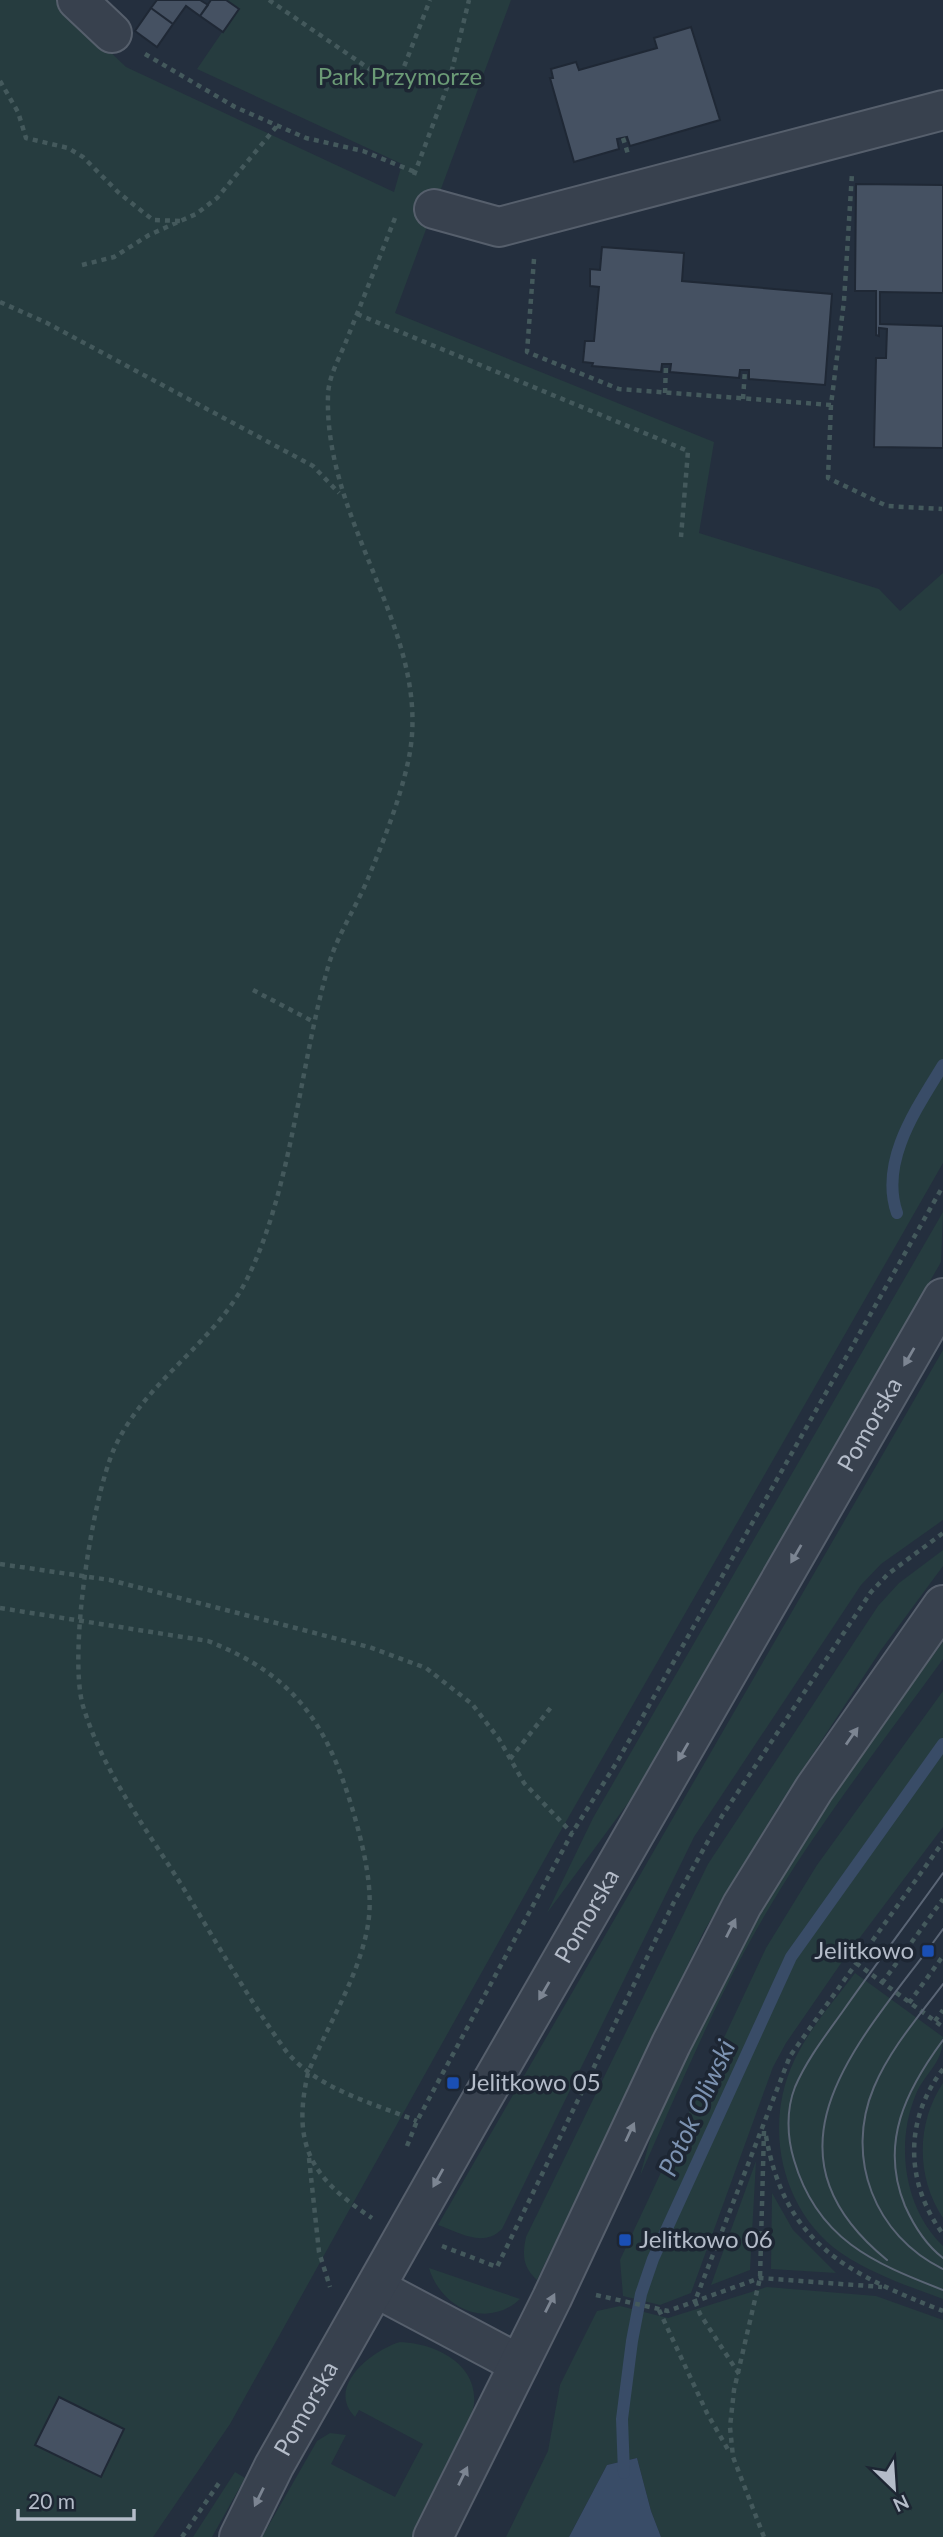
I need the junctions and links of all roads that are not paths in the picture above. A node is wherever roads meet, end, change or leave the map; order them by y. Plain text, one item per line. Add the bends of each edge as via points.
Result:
1 (77, 0) edge
2 (112, 33) road end
3 (943, 110) edge
4 (415, 200) road end
5 (943, 1298) edge
6 (943, 1605) edge
7 (376, 2288) junction
8 (519, 2364) junction
9 (239, 2537) edge
10 (433, 2537) edge

1 - 2 street
3 - 4 street via 499,228
5 -> 7 street, Pomorska
8 -> 6 street via 742,1905 814,1789
7 - 8 street
7 -> 9 street, Pomorska via 274,2466
10 -> 8 street

